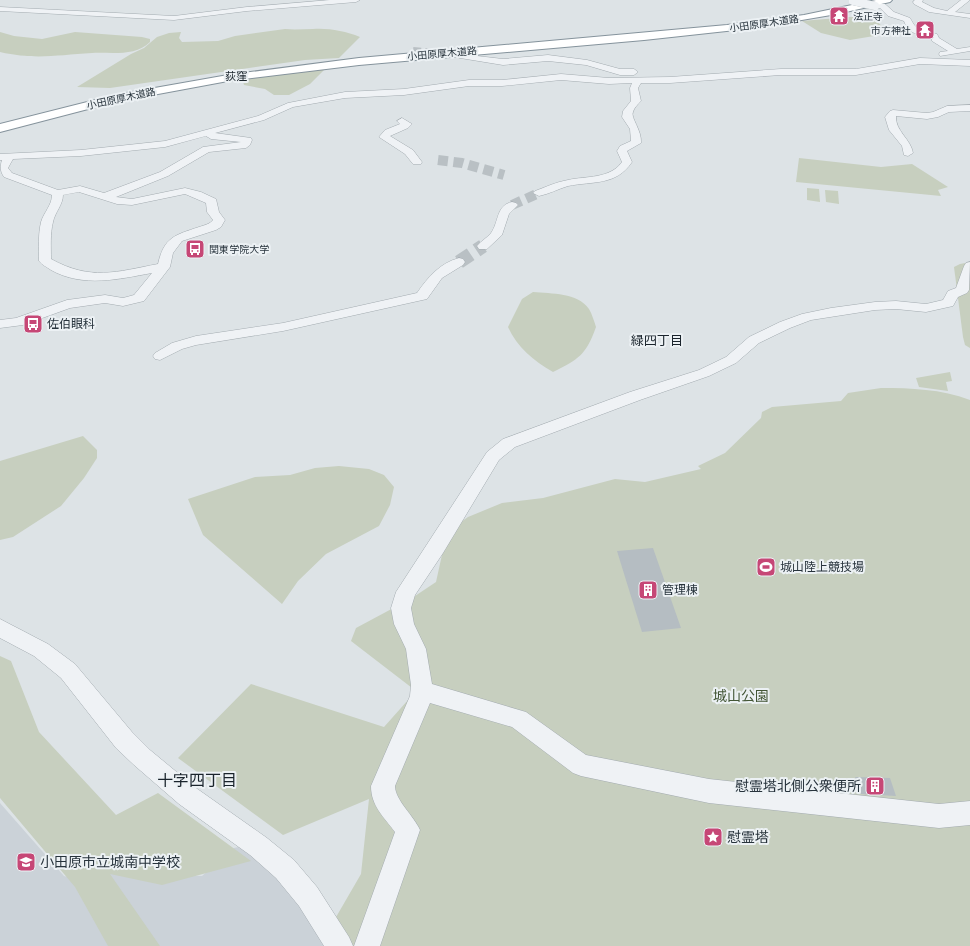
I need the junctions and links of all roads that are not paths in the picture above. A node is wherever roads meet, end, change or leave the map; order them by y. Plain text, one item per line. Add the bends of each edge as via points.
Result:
1 (356, 0) edge
2 (851, 0) edge
3 (887, 0) edge
4 (919, 0) edge
5 (966, 0) edge
6 (875, 3) edge
7 (0, 9) edge
8 (970, 10) edge
9 (952, 13) junction
10 (970, 16) edge
11 (931, 26) dead end
12 (640, 36) junction
13 (934, 36) junction
14 (497, 47) junction
15 (970, 49) edge
16 (954, 51) junction
17 (454, 55) tunnel mouth
18 (920, 61) junction
19 (966, 62) edge
20 (970, 71) edge
21 (640, 81) junction
22 (183, 85) junction
23 (65, 106) junction
24 (970, 108) edge
25 (402, 120) dead end
26 (0, 121) edge
27 (0, 125) edge
28 (0, 128) edge
29 (0, 132) edge
30 (201, 134) junction
31 (908, 153) dead end
32 (5, 156) edge
33 (418, 162) dead end
34 (57, 193) junction
35 (539, 193) tunnel mouth
36 (105, 197) junction
37 (512, 205) tunnel mouth
38 (482, 246) tunnel mouth
39 (459, 262) tunnel mouth
40 (970, 266) edge
41 (164, 267) junction
42 (0, 324) edge
43 (160, 356) dead end
44 (0, 628) edge
45 (421, 690) junction
46 (970, 813) edge
47 (340, 946) edge
48 (367, 946) edge

1 - 7 street via 174,18
2 - 6 street, bridge
3 - 12 highway, 小田原厚木道路 via 781,21
4 - 9 street via 917,2 932,10
5 - 9 street
6 - 12 highway, 小田原厚木道路 via 777,19
6 - 13 street via 891,14 904,18 915,31
8 - 9 street
9 - 10 street
11 - 13 street via 936,31
12 - 14 highway, 小田原厚木道路
13 - 16 street
14 - 22 highway, 小田原厚木道路 via 307,67
14 - 23 highway, 小田原厚木道路 via 350,59 234,74
15 - 16 street
16 - 18 street
17 - 21 street via 503,62 548,58 579,62 640,74
18 - 19 street
18 - 21 street via 856,72 813,71 762,77
19 - 20 street
21 - 30 street via 592,81 561,77 345,95 291,105 261,118
21 - 35 street via 634,88 636,101 628,111 627,117 636,131 636,143 622,151 627,162 621,170 603,178 568,183
22 - 28 highway, 小田原厚木道路 via 69,109
22 - 29 highway
23 - 26 highway
23 - 27 highway, 小田原厚木道路
24 - 31 street via 946,109 927,116 893,112 890,117 894,130 907,146
25 - 33 street via 407,124 404,127 387,132 384,137 409,152
30 - 32 street via 158,145 81,153
30 - 36 street via 247,140 242,146 206,149 164,174
32 - 34 street via 3,168 8,175
34 - 36 street via 80,189
34 - 41 street via 56,204 49,217 45,261 58,270 88,278
36 - 41 street via 132,202 184,191 212,201 218,224 178,238 167,253
37 - 38 street via 504,213 498,232
39 - 43 street via 442,270 422,296 276,328 186,343
40 - 45 street via 962,290 953,294 948,303 926,308 875,306 807,317 754,340 731,360 704,373 628,398 501,448 493,456 406,592 401,608 404,624 416,649
41 - 42 street via 139,298 123,302 105,299 67,304 18,322
44 - 47 street via 41,650 68,671 134,750 174,785 265,851 287,871 310,900
45 - 46 street via 518,719 581,765 709,791 938,816
45 - 48 street via 419,704 383,786 384,796 408,830

